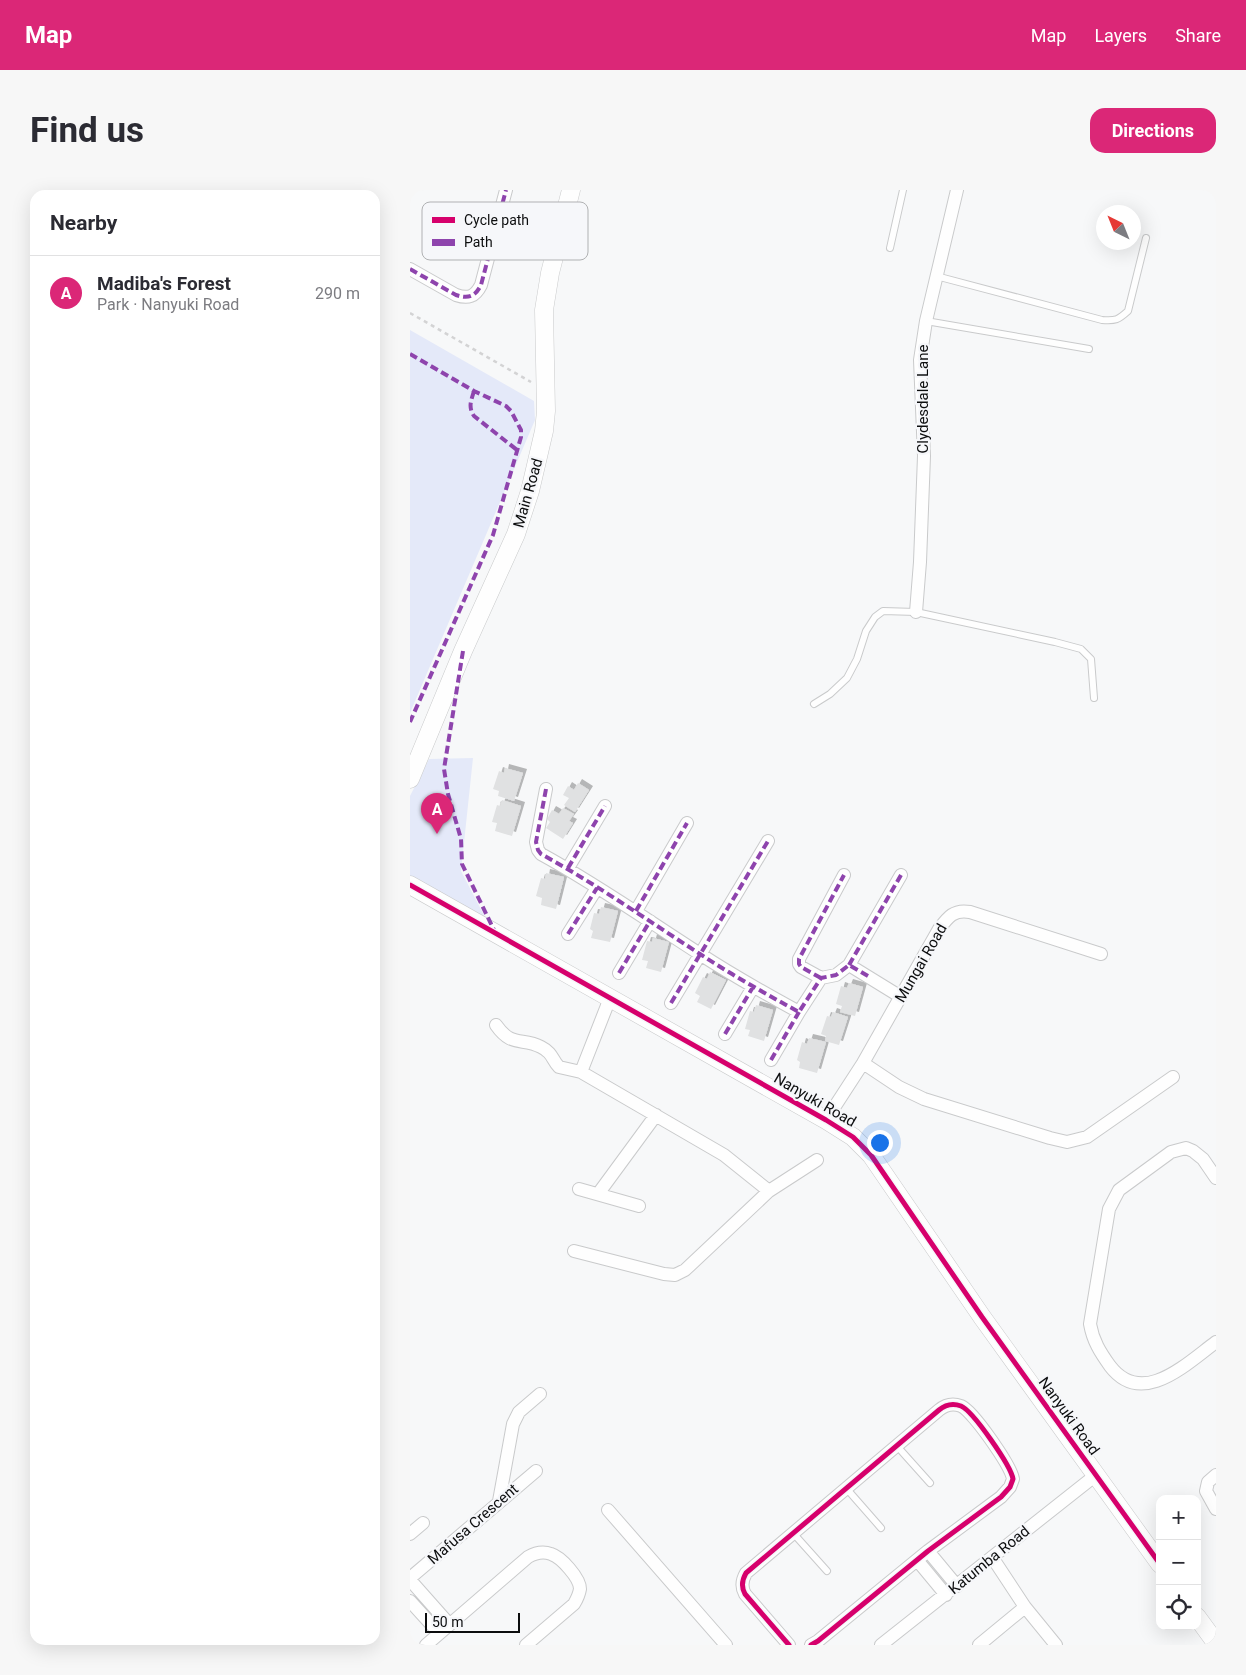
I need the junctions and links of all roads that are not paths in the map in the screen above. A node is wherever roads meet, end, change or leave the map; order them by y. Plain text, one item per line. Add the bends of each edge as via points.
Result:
1 (903, 190) edge
2 (957, 190) edge
3 (1146, 238) dead end
4 (890, 248) dead end
5 (488, 260) edge
6 (553, 260) edge
7 (410, 269) edge
8 (936, 276) junction
9 (926, 321) junction
10 (1088, 349) dead end
11 (916, 612) junction
12 (1094, 698) dead end
13 (814, 704) dead end
14 (410, 779) edge
15 (546, 790) dead end
16 (605, 806) dead end
17 (687, 824) dead end
18 (768, 841) dead end
19 (568, 868) junction
20 (844, 875) dead end
21 (901, 875) dead end
22 (410, 885) edge
23 (597, 888) junction
24 (636, 911) junction
25 (650, 921) junction
26 (568, 934) dead end
27 (1101, 954) dead end
28 (700, 955) junction
29 (849, 965) junction
30 (619, 973) dead end
31 (821, 978) junction
32 (753, 987) junction
33 (901, 996) junction
34 (610, 998) junction
35 (671, 1003) dead end
36 (799, 1012) junction
37 (496, 1026) dead end
38 (725, 1034) dead end
39 (770, 1060) dead end
40 (863, 1063) junction
41 (581, 1072) junction
42 (1172, 1077) dead end
43 (656, 1115) junction
44 (826, 1120) junction
45 (817, 1160) dead end
46 (1216, 1178) edge
47 (579, 1189) dead end
48 (769, 1191) junction
49 (598, 1194) junction
50 (639, 1206) dead end
51 (574, 1251) dead end
52 (1216, 1342) edge
53 (540, 1394) dead end
54 (896, 1446) junction
55 (536, 1471) dead end
56 (1096, 1475) junction
57 (1216, 1475) edge
58 (930, 1484) dead end
59 (846, 1488) junction
60 (499, 1501) junction
61 (1216, 1509) edge
62 (608, 1510) dead end
63 (423, 1524) dead end
64 (881, 1528) dead end
65 (793, 1533) junction
66 (410, 1534) edge
67 (928, 1551) junction
68 (992, 1557) junction
69 (1156, 1558) edge
70 (917, 1560) junction
71 (827, 1571) dead end
72 (410, 1579) edge
73 (957, 1586) junction
74 (946, 1594) junction
75 (410, 1601) edge
76 (1026, 1607) junction
77 (1201, 1622) edge
78 (449, 1624) junction
79 (439, 1634) junction
80 (1216, 1643) edge
81 (426, 1645) edge
82 (526, 1645) edge
83 (726, 1645) edge
84 (789, 1645) edge
85 (811, 1645) edge
86 (880, 1645) edge
87 (979, 1645) edge
88 (1056, 1645) edge

1 - 4 lane
2 - 8 street, Clydesdale Lane
3 - 8 lane via 1128,311 1112,321
5 - 7 street via 478,292 470,297 456,295
6 - 14 street, Main Road via 544,310 544,431 530,491 516,534
8 - 9 street, Clydesdale Lane
9 - 10 lane
9 - 11 street, Clydesdale Lane via 920,360 924,456
11 - 12 lane via 1081,650 1091,659
11 - 13 lane via 883,611 875,617 847,678
15 - 19 street via 536,846 541,854
16 - 19 street
17 - 24 street
18 - 28 street
19 - 23 street
20 - 31 street via 799,959 800,967
21 - 29 street
22 - 34 street, Nanyuki Road
23 - 24 street
23 - 26 street
24 - 25 street
25 - 28 street
25 - 30 street
27 - 33 street, Mungai Road via 970,912 956,912 939,930
28 - 32 street
28 - 35 street
29 - 31 street via 836,975
29 - 33 street
31 - 36 street
32 - 36 street
32 - 38 street
33 - 40 street, Mungai Road
34 - 41 street
34 - 44 street, Nanyuki Road
36 - 39 street
37 - 41 street via 513,1041 545,1049 559,1067
40 - 42 street via 924,1099 1067,1142 1087,1137
40 - 44 street, Mungai Road
41 - 43 street
43 - 48 street via 724,1155
43 - 49 street
44 - 56 street, Nanyuki Road via 853,1137 871,1154 982,1317
45 - 48 street
46 - 52 street via 1203,1159 1186,1148 1170,1152 1119,1190 1108,1209 1090,1324 1092,1338 1116,1373 1139,1384 1154,1383
47 - 49 street
48 - 51 street via 685,1270 675,1274
49 - 50 street
53 - 60 street via 520,1412 513,1424
54 - 58 lane
54 - 59 street
54 - 67 street via 943,1407 958,1405 968,1410 1012,1476 1010,1487 1001,1497
55 - 60 street, Mafusa Crescent
56 - 68 street, Katumba Road
56 - 69 street, Nanyuki Road
57 - 61 street via 1208,1482 1206,1491
59 - 64 lane
59 - 65 street
60 - 72 street, Mafusa Crescent
62 - 83 street
63 - 66 street
65 - 71 lane
65 - 84 street via 746,1573 742,1584 745,1594
67 - 70 street
67 - 73 street
68 - 73 street, Katumba Road
68 - 76 street
70 - 74 street
70 - 85 street
72 - 78 street
73 - 74 street, Katumba Road
74 - 86 street, Katumba Road
75 - 79 street
76 - 87 street
76 - 88 street
77 - 80 street
78 - 79 street
78 - 82 street via 528,1557 534,1553 552,1554 576,1577 580,1590 578,1598
79 - 81 street

